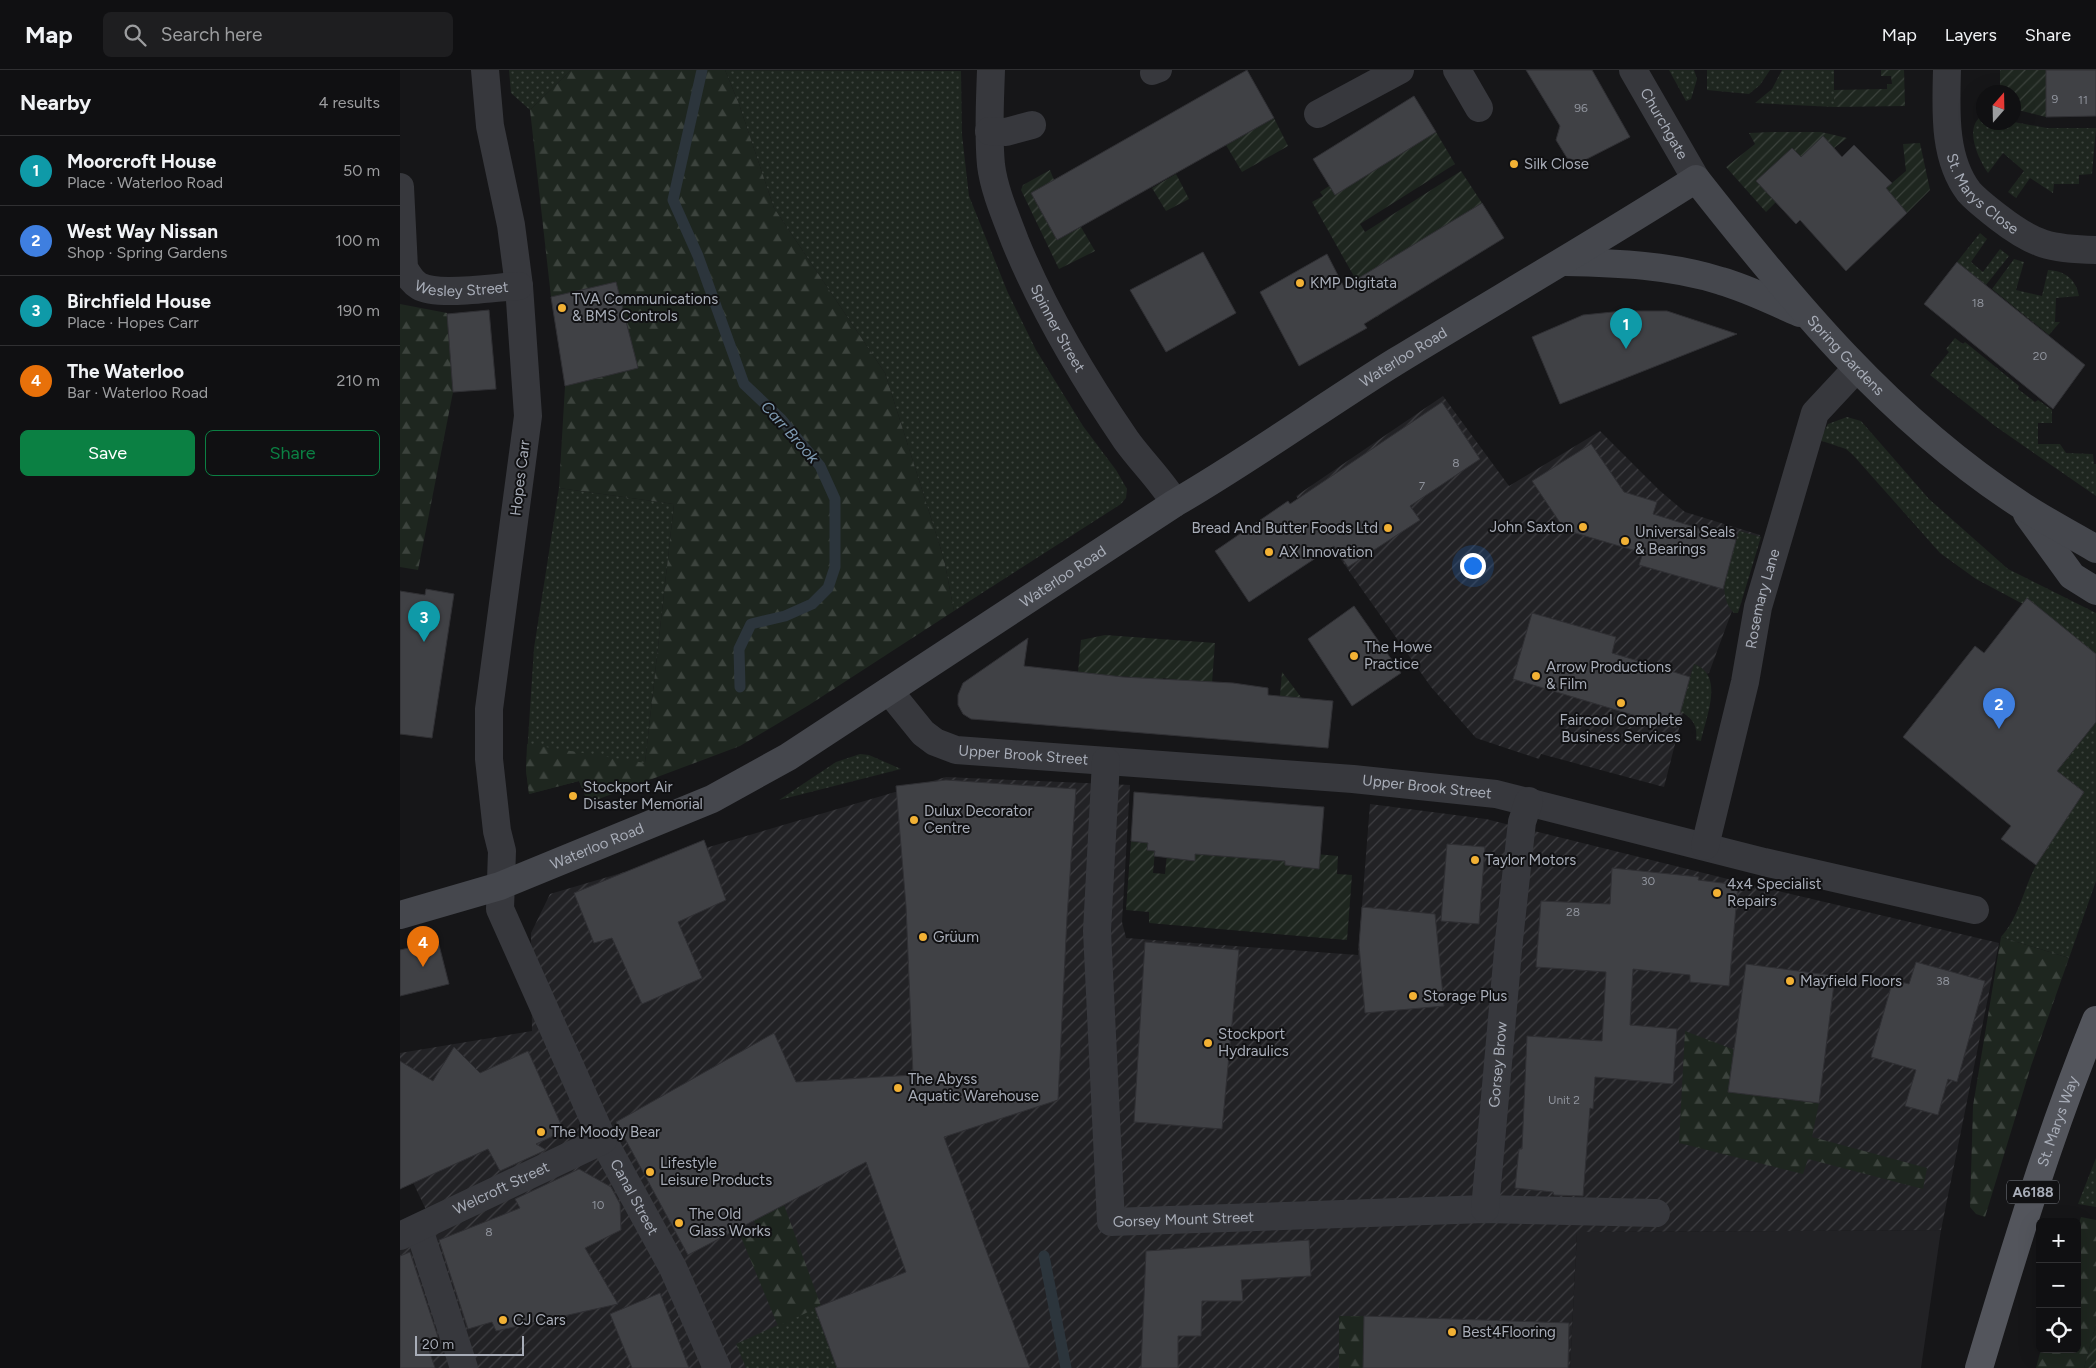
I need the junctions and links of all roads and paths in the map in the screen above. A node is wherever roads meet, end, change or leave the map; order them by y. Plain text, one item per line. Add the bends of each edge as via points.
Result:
1 (485, 70) edge
2 (991, 70) edge
3 (1400, 70) edge
4 (1457, 70) edge
5 (1633, 70) edge
6 (1947, 70) edge
7 (1479, 108) dead end
8 (1318, 114) dead end
9 (1032, 125) dead end
10 (989, 131) junction
11 (1696, 179) junction
12 (400, 187) edge
13 (2096, 250) edge
14 (1565, 262) junction
15 (519, 286) junction
16 (1805, 315) junction
17 (1856, 368) junction
18 (1175, 503) junction
19 (2020, 505) junction
20 (2096, 549) edge
21 (2096, 591) edge
22 (889, 692) junction
23 (1106, 761) junction
24 (1528, 801) junction
25 (1705, 846) junction
26 (500, 886) junction
27 (1976, 910) dead end
28 (400, 915) edge
29 (2096, 1020) edge
30 (603, 1140) junction
31 (1485, 1209) junction
32 (1656, 1214) dead end
33 (409, 1232) edge
34 (464, 1368) edge
35 (717, 1368) edge
36 (1979, 1368) edge

1 - 15 street, Hopes Carr via 490,126 511,225
2 - 10 street, Spinner Street
3 - 8 street
4 - 7 street
5 - 11 street, Churchgate
6 - 13 street, St. Marys Close via 1949,140 1958,170 1970,192 2030,240 2070,250
9 - 10 street via 1006,132
10 - 18 street, Spinner Street via 992,167 1008,224 1054,326 1128,442
11 - 14 main road, Waterloo Road
11 - 16 main road, Spring Gardens
12 - 15 street, Wesley Street via 404,268 419,286 449,290
14 - 16 main road via 1668,269 1735,286
14 - 18 main road, Waterloo Road via 1396,362
15 - 26 street, Hopes Carr via 528,416 489,709 489,758 502,851
16 - 17 main road, Spring Gardens
17 - 19 main road, Spring Gardens via 1943,447
17 - 25 street, Rosemary Lane via 1815,413 1758,607 1746,682
18 - 22 main road, Waterloo Road
19 - 20 main road, Spring Gardens
19 - 21 main road, Spring Gardens via 2072,576
22 - 23 street, Upper Brook Street via 923,734 956,750
22 - 26 main road, Waterloo Road via 788,757 712,799
23 - 24 street, Upper Brook Street via 1419,784
23 - 31 street, Gorsey Mount Street via 1097,931 1111,1222
24 - 25 street, Upper Brook Street
24 - 31 street, Gorsey Brow via 1522,822 1503,994
25 - 27 street, Upper Brook Street
26 - 28 main road, Waterloo Road
26 - 30 street, Canal Street via 500,909
29 - 36 main road, St. Marys Way / A6188 via 2022,1226
30 - 33 street, Welcroft Street
30 - 35 street, Canal Street via 673,1268
31 - 32 street, Gorsey Mount Street
33 - 34 street

